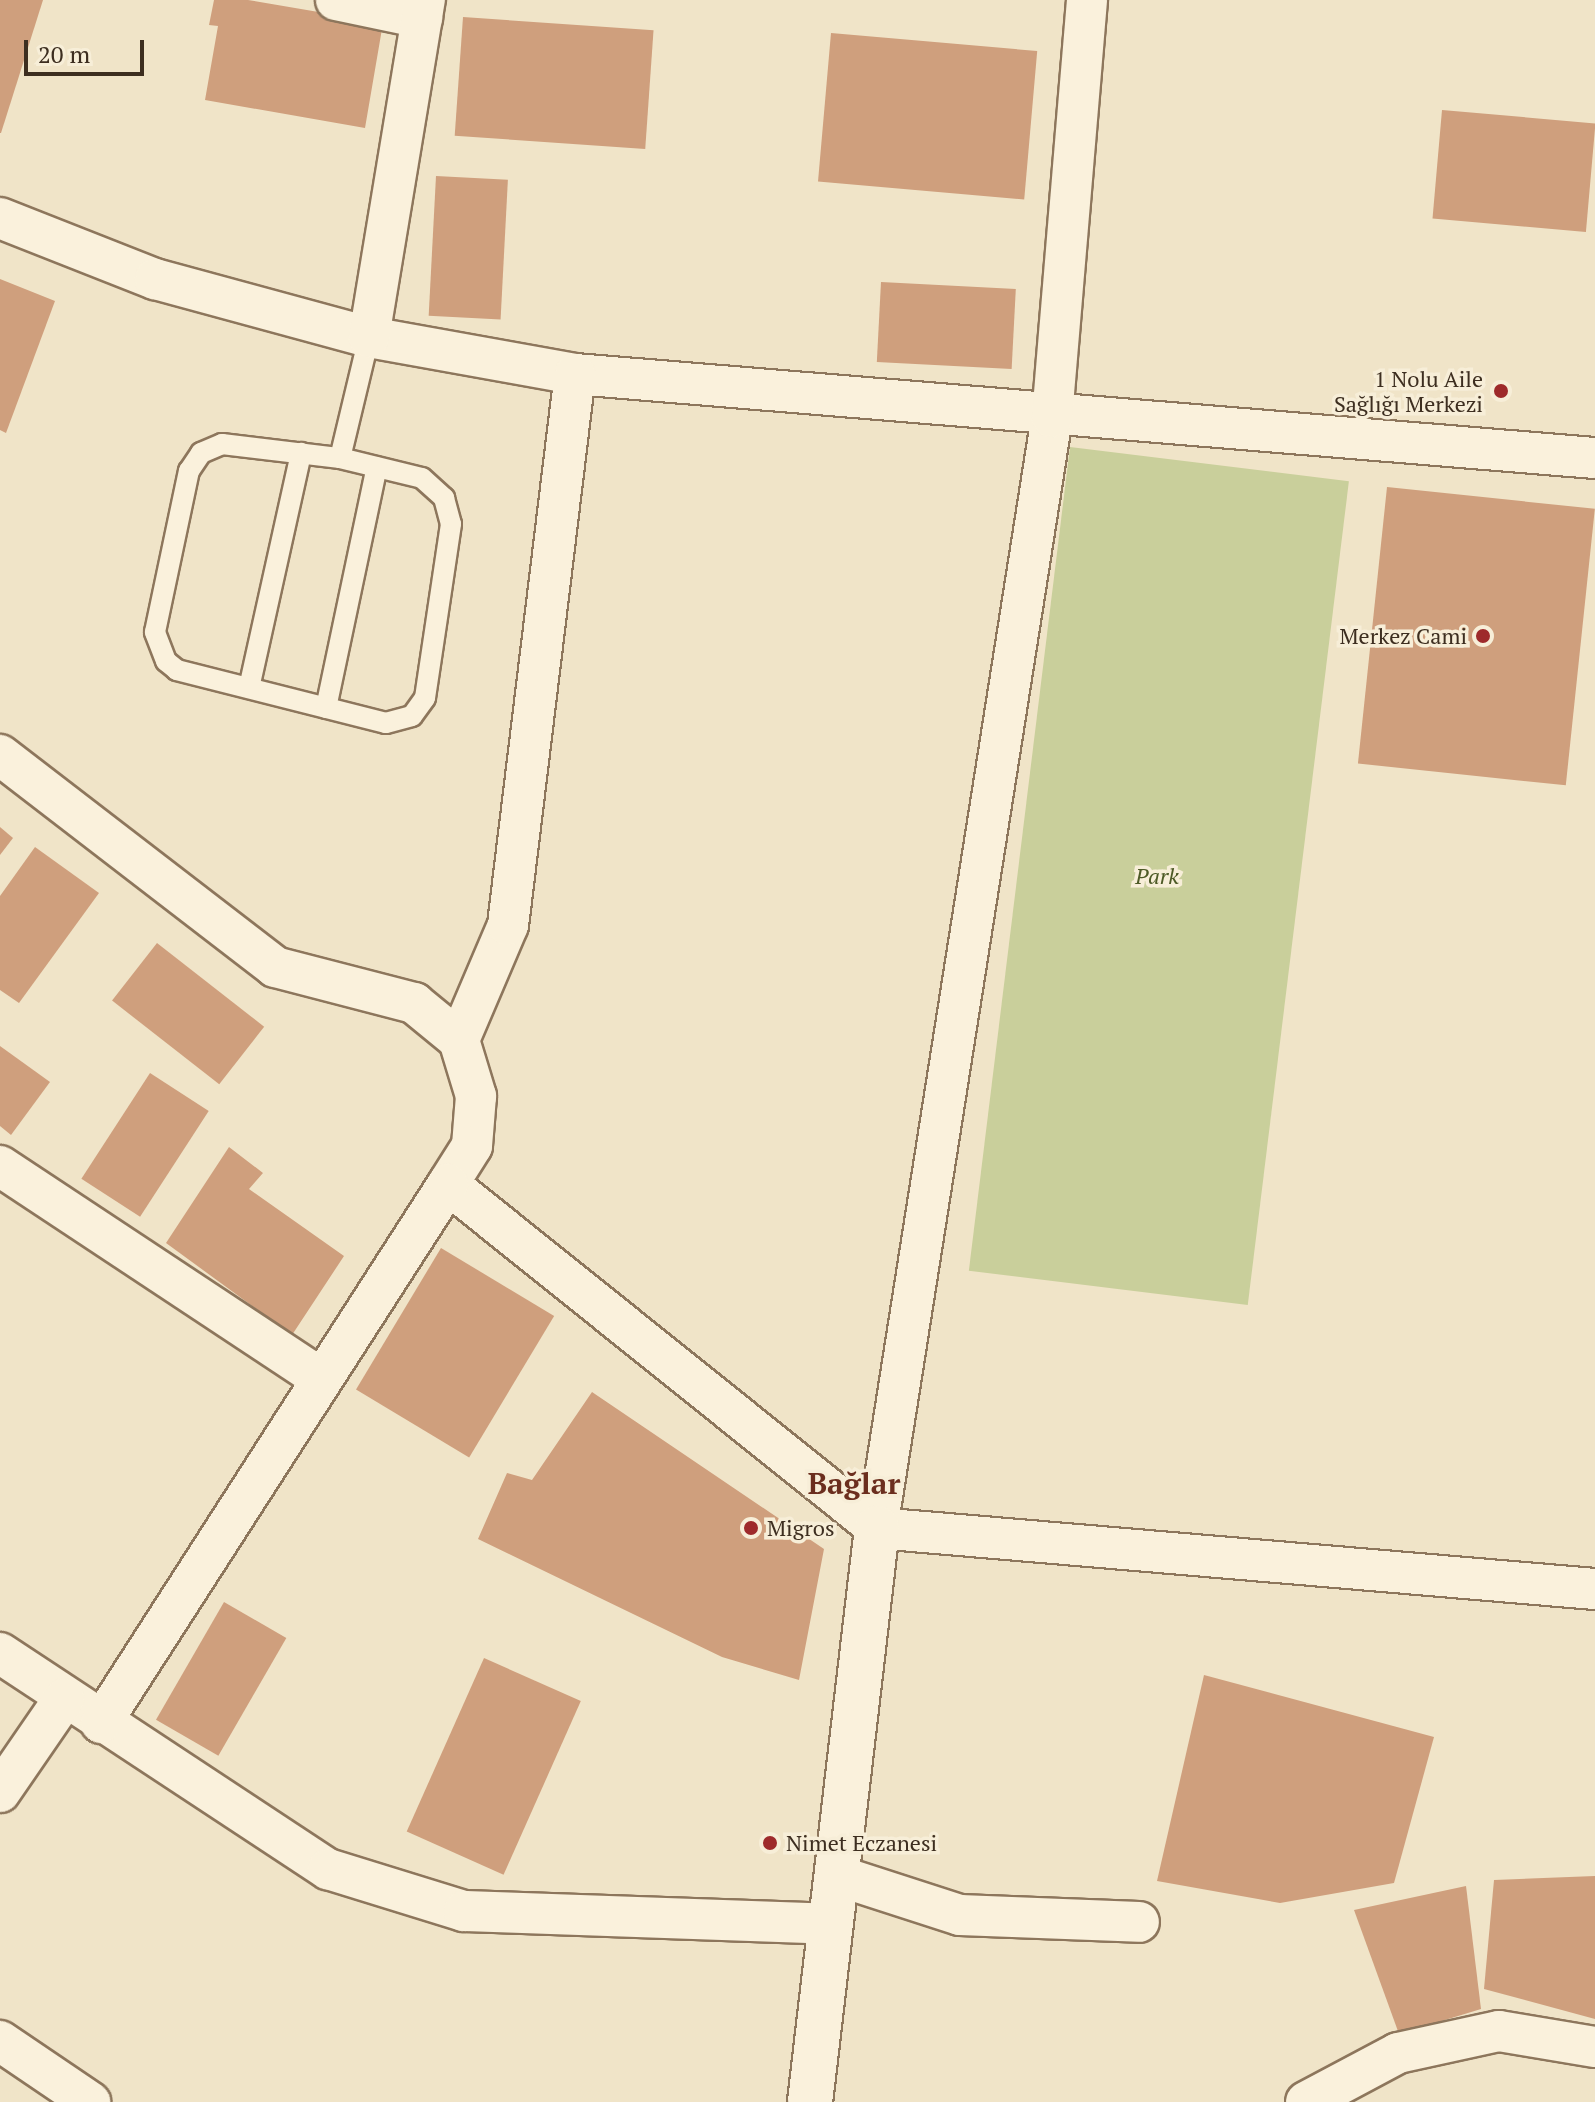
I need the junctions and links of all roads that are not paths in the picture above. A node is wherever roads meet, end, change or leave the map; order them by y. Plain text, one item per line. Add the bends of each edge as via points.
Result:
1 (336, 0) edge
2 (1087, 0) edge
3 (424, 9) edge
4 (0, 218) edge
5 (369, 337) junction
6 (575, 374) junction
7 (1052, 417) junction
8 (301, 453) junction
9 (340, 458) junction
10 (1595, 458) edge
11 (377, 467) junction
12 (249, 688) junction
13 (326, 708) junction
14 (0, 755) edge
15 (459, 1040) junction
16 (0, 1166) edge
17 (448, 1184) junction
18 (320, 1378) junction
19 (877, 1528) junction
20 (1595, 1589) edge
21 (0, 1653) edge
22 (64, 1699) junction
23 (101, 1723) junction
24 (0, 1792) edge
25 (836, 1875) junction
26 (1139, 1922) dead end
27 (831, 1924) junction
28 (0, 2041) edge
29 (1595, 2047) edge
30 (90, 2102) edge
31 (810, 2102) edge
32 (1306, 2102) edge

1 - 3 street
2 - 7 street
3 - 5 street
4 - 5 street via 155,279
5 - 6 street
5 - 9 lane
6 - 7 street
6 - 15 street via 508,925
7 - 10 street via 1266,427
7 - 19 street
8 - 9 lane
8 - 12 lane
8 - 12 lane via 222,444 201,453 189,471 156,641 177,670
9 - 11 lane
11 - 13 lane
11 - 13 lane via 422,478 449,510 425,698 400,722
12 - 13 lane
14 - 15 street via 275,967 414,1003
15 - 17 street via 476,1096 472,1146
16 - 18 street
17 - 18 street
17 - 19 street
18 - 23 street
19 - 20 street
19 - 25 street
21 - 22 street
22 - 23 street
22 - 24 street
23 - 27 street via 328,1869 464,1911
25 - 26 street via 960,1915
25 - 27 street
27 - 31 street
28 - 30 street
29 - 32 street via 1499,2031 1398,2053

